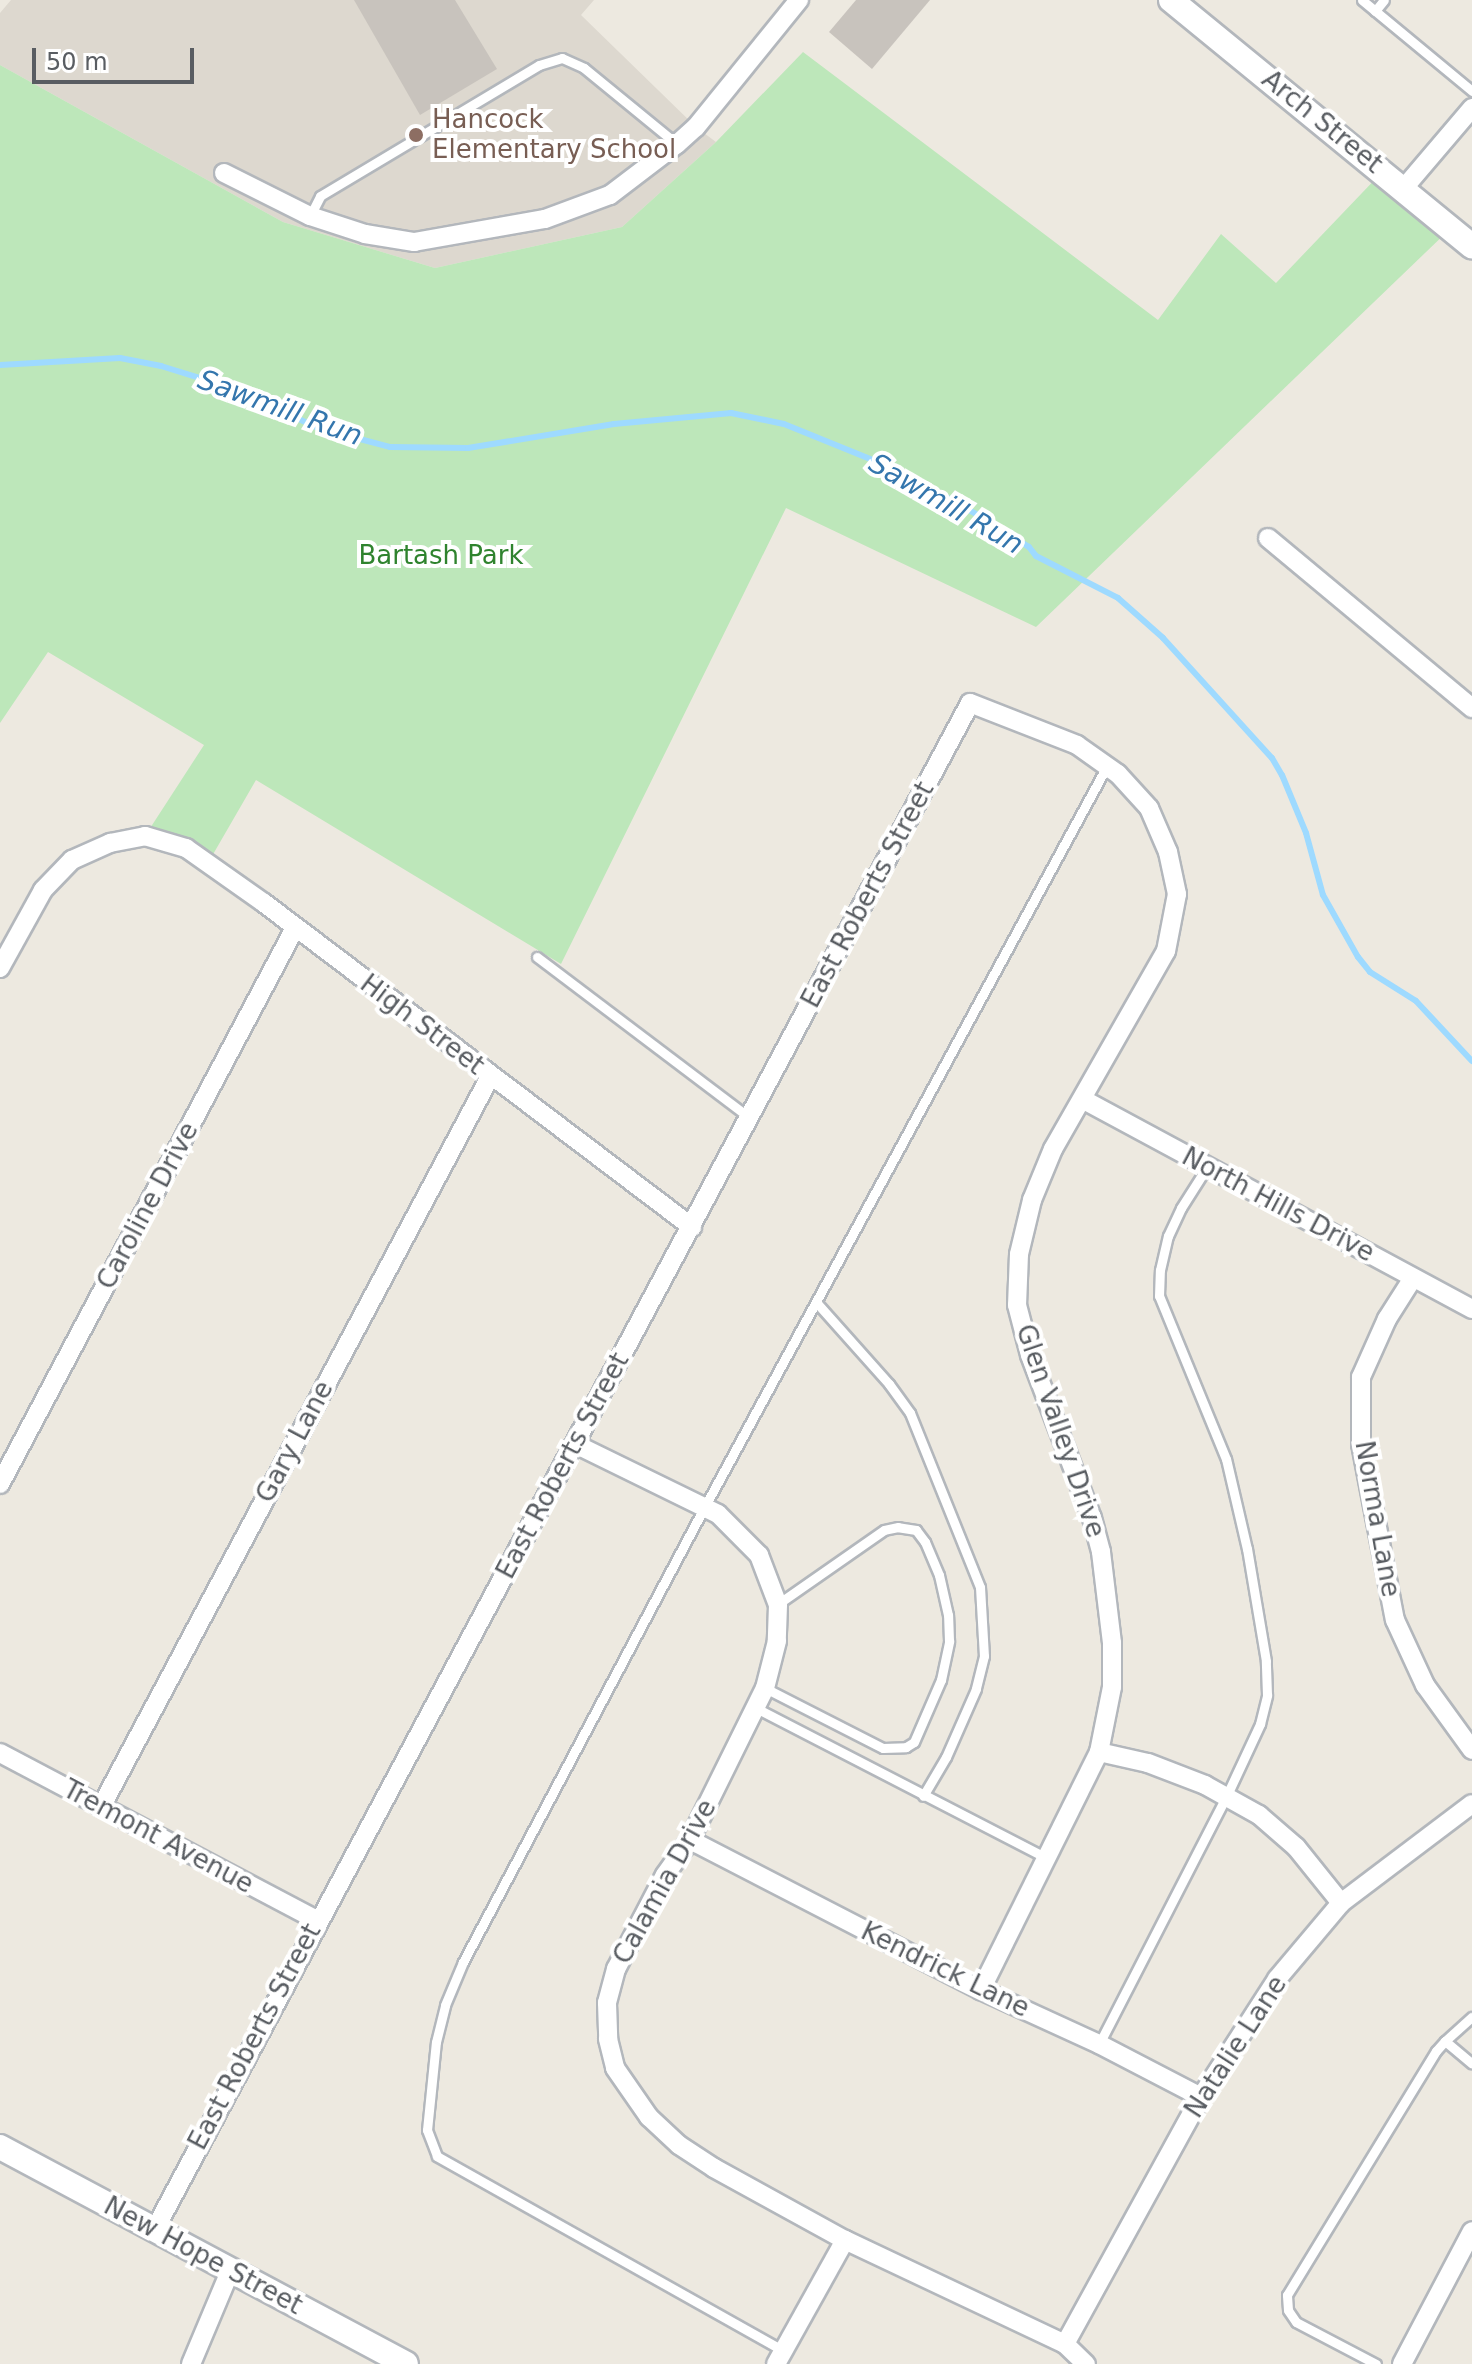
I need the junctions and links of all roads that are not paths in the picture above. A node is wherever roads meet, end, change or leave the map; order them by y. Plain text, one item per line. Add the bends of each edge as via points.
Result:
1 (799, 0) edge
2 (1171, 0) edge
3 (1362, 0) edge
4 (1384, 0) edge
5 (1375, 11) junction
6 (1472, 91) edge
7 (1472, 108) edge
8 (677, 144) junction
9 (224, 173) dead end
10 (1404, 188) junction
11 (310, 216) junction
12 (1472, 246) edge
13 (1268, 538) dead end
14 (970, 703) joint
15 (1472, 708) edge
16 (1107, 766) junction
17 (295, 928) junction
18 (537, 957) dead end
19 (0, 968) edge
20 (490, 1077) junction
21 (1084, 1100) junction
22 (750, 1118) junction
23 (1207, 1167) junction
24 (692, 1227) junction
25 (1413, 1278) junction
26 (816, 1302) junction
27 (1472, 1309) edge
28 (575, 1444) junction
29 (0, 1484) edge
30 (705, 1506) junction
31 (778, 1605) junction
32 (765, 1688) junction
33 (756, 1708) junction
34 (1472, 1750) edge
35 (1099, 1752) junction
36 (0, 1753) edge
37 (923, 1796) junction
38 (1226, 1797) junction
39 (1472, 1804) edge
40 (101, 1807) junction
41 (690, 1840) junction
42 (1046, 1858) junction
43 (1341, 1903) junction
44 (317, 1920) junction
45 (981, 1990) junction
46 (1472, 2017) edge
47 (1445, 2041) junction
48 (1099, 2044) junction
49 (1472, 2064) edge
50 (1201, 2097) junction
51 (0, 2147) edge
52 (155, 2229) junction
53 (1472, 2231) edge
54 (845, 2240) junction
55 (230, 2271) junction
56 (1065, 2344) junction
57 (780, 2357) edge
58 (191, 2364) edge
59 (406, 2364) edge
60 (1086, 2364) edge
61 (1376, 2364) edge
62 (1402, 2364) edge

1 - 8 street
2 - 10 street, Arch Street
3 - 5 lane
4 - 5 lane
5 - 6 lane
7 - 10 street
8 - 11 street via 589,205 490,231 414,242 365,234
8 - 11 lane via 584,68 562,58 539,65 320,196
9 - 11 street
10 - 12 street, Arch Street
13 - 15 street
14 - 16 street, Glen Valley Drive via 1077,745
14 - 22 street, East Roberts Street
16 - 21 street, Glen Valley Drive via 1149,808 1168,852 1177,894 1166,951
16 - 26 lane
17 - 19 street, High Street via 186,848 145,836 110,843 72,860 43,890
17 - 20 street, High Street
17 - 29 street, Caroline Drive
18 - 22 lane
20 - 24 street, High Street
20 - 40 street, Gary Lane
21 - 23 street, North Hills Drive
21 - 35 street, Glen Valley Drive via 1053,1149 1032,1200 1019,1254 1017,1305 1101,1552 1112,1687
22 - 24 street, East Roberts Street
23 - 25 street, North Hills Drive
23 - 38 lane via 1168,1236 1159,1296 1226,1459 1266,1661 1267,1695 1260,1724
24 - 28 street, East Roberts Street
25 - 27 street, North Hills Drive
25 - 34 street, Norma Lane via 1361,1377 1361,1444 1395,1620 1425,1685
26 - 30 lane
26 - 37 lane via 910,1413 980,1587 984,1656 976,1689
28 - 30 street, Calamia Drive
28 - 44 street, East Roberts Street
30 - 31 street, Calamia Drive via 759,1555
30 - 57 lane via 463,1962 436,2042 427,2130 437,2156
31 - 32 street, Calamia Drive via 777,1641
31 - 32 lane via 884,1530 916,1530 939,1575 949,1641 936,1692 914,1742 906,1747 883,1748
32 - 33 street, Calamia Drive
33 - 37 lane
33 - 41 street, Calamia Drive
35 - 38 street via 1148,1763
35 - 42 street, Glen Valley Drive
36 - 40 street, Tremont Avenue
37 - 42 lane
38 - 43 street via 1259,1815 1296,1847
38 - 48 lane
39 - 43 street, Natalie Lane
40 - 44 street, Tremont Avenue
41 - 45 street, Kendrick Lane
41 - 54 street, Calamia Drive via 657,1889 616,1969 607,2003 615,2068 649,2117 679,2145
42 - 45 street, Glen Valley Drive
43 - 50 street, Natalie Lane via 1277,1979
44 - 52 street, East Roberts Street
45 - 48 street, Kendrick Lane
46 - 47 lane
47 - 49 lane
47 - 61 lane via 1287,2295 1296,2322
48 - 50 street, Kendrick Lane
50 - 56 street, Natalie Lane
51 - 52 street, New Hope Street
52 - 55 street, New Hope Street
53 - 62 street
54 - 56 street, Calamia Drive
54 - 57 street
55 - 58 street
55 - 59 street, New Hope Street
56 - 60 street, Calamia Drive

